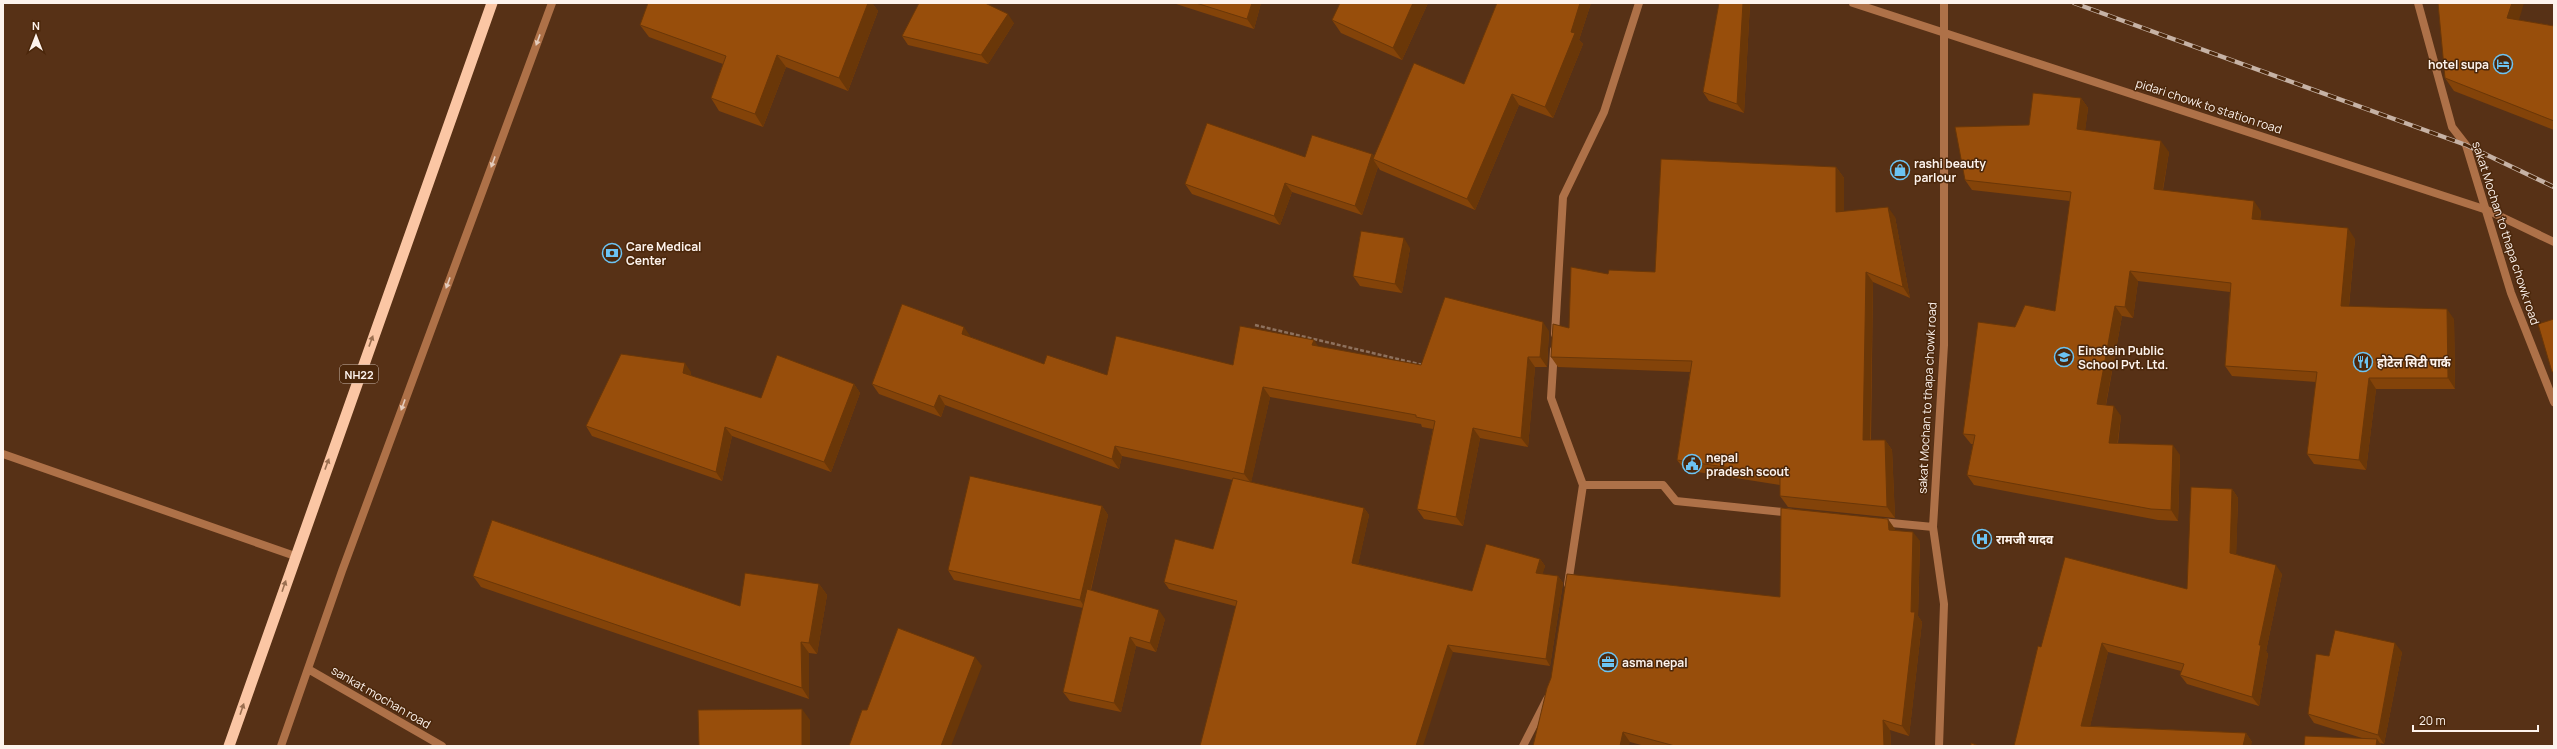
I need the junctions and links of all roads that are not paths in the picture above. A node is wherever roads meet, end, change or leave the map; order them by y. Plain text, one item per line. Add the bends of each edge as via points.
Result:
1 (492, 3) edge
2 (552, 3) edge
3 (1639, 3) edge
4 (1853, 3) edge
5 (1944, 3) edge
6 (2418, 3) edge
7 (1944, 32) junction
8 (2487, 210) junction
9 (2554, 242) edge
10 (2554, 402) edge
11 (3, 454) edge
12 (1583, 485) junction
13 (1801, 514) edge
14 (1870, 521) edge
15 (1933, 527) junction
16 (295, 556) junction
17 (1566, 594) edge
18 (308, 669) junction
19 (1549, 693) edge
20 (229, 746) edge
21 (281, 746) edge
22 (442, 746) edge
23 (1523, 746) edge
24 (1939, 746) edge

16 -> 1 highway, NH22
2 -> 18 street
3 - 12 street via 1604,112 1563,197 1551,398
4 - 7 street, pidari chowk to station road
5 - 7 street, sakat Mochan to thapa chowk road
6 - 8 street, sakat Mochan to thapa chowk road via 2452,127 2466,145
7 - 8 street, pidari chowk to station road
7 - 15 street, sakat Mochan to thapa chowk road via 1944,345
8 - 9 street, pidari chowk to station road
8 - 10 street, sakat Mochan to thapa chowk road via 2511,293
11 - 16 street
12 - 13 street via 1663,486 1676,501
12 - 17 street
14 - 15 street
15 - 24 street, sakat Mochan to thapa chowk road via 1944,604
20 -> 16 highway, NH22
18 - 21 street
18 - 22 street, sankat mochan road
19 - 23 street

